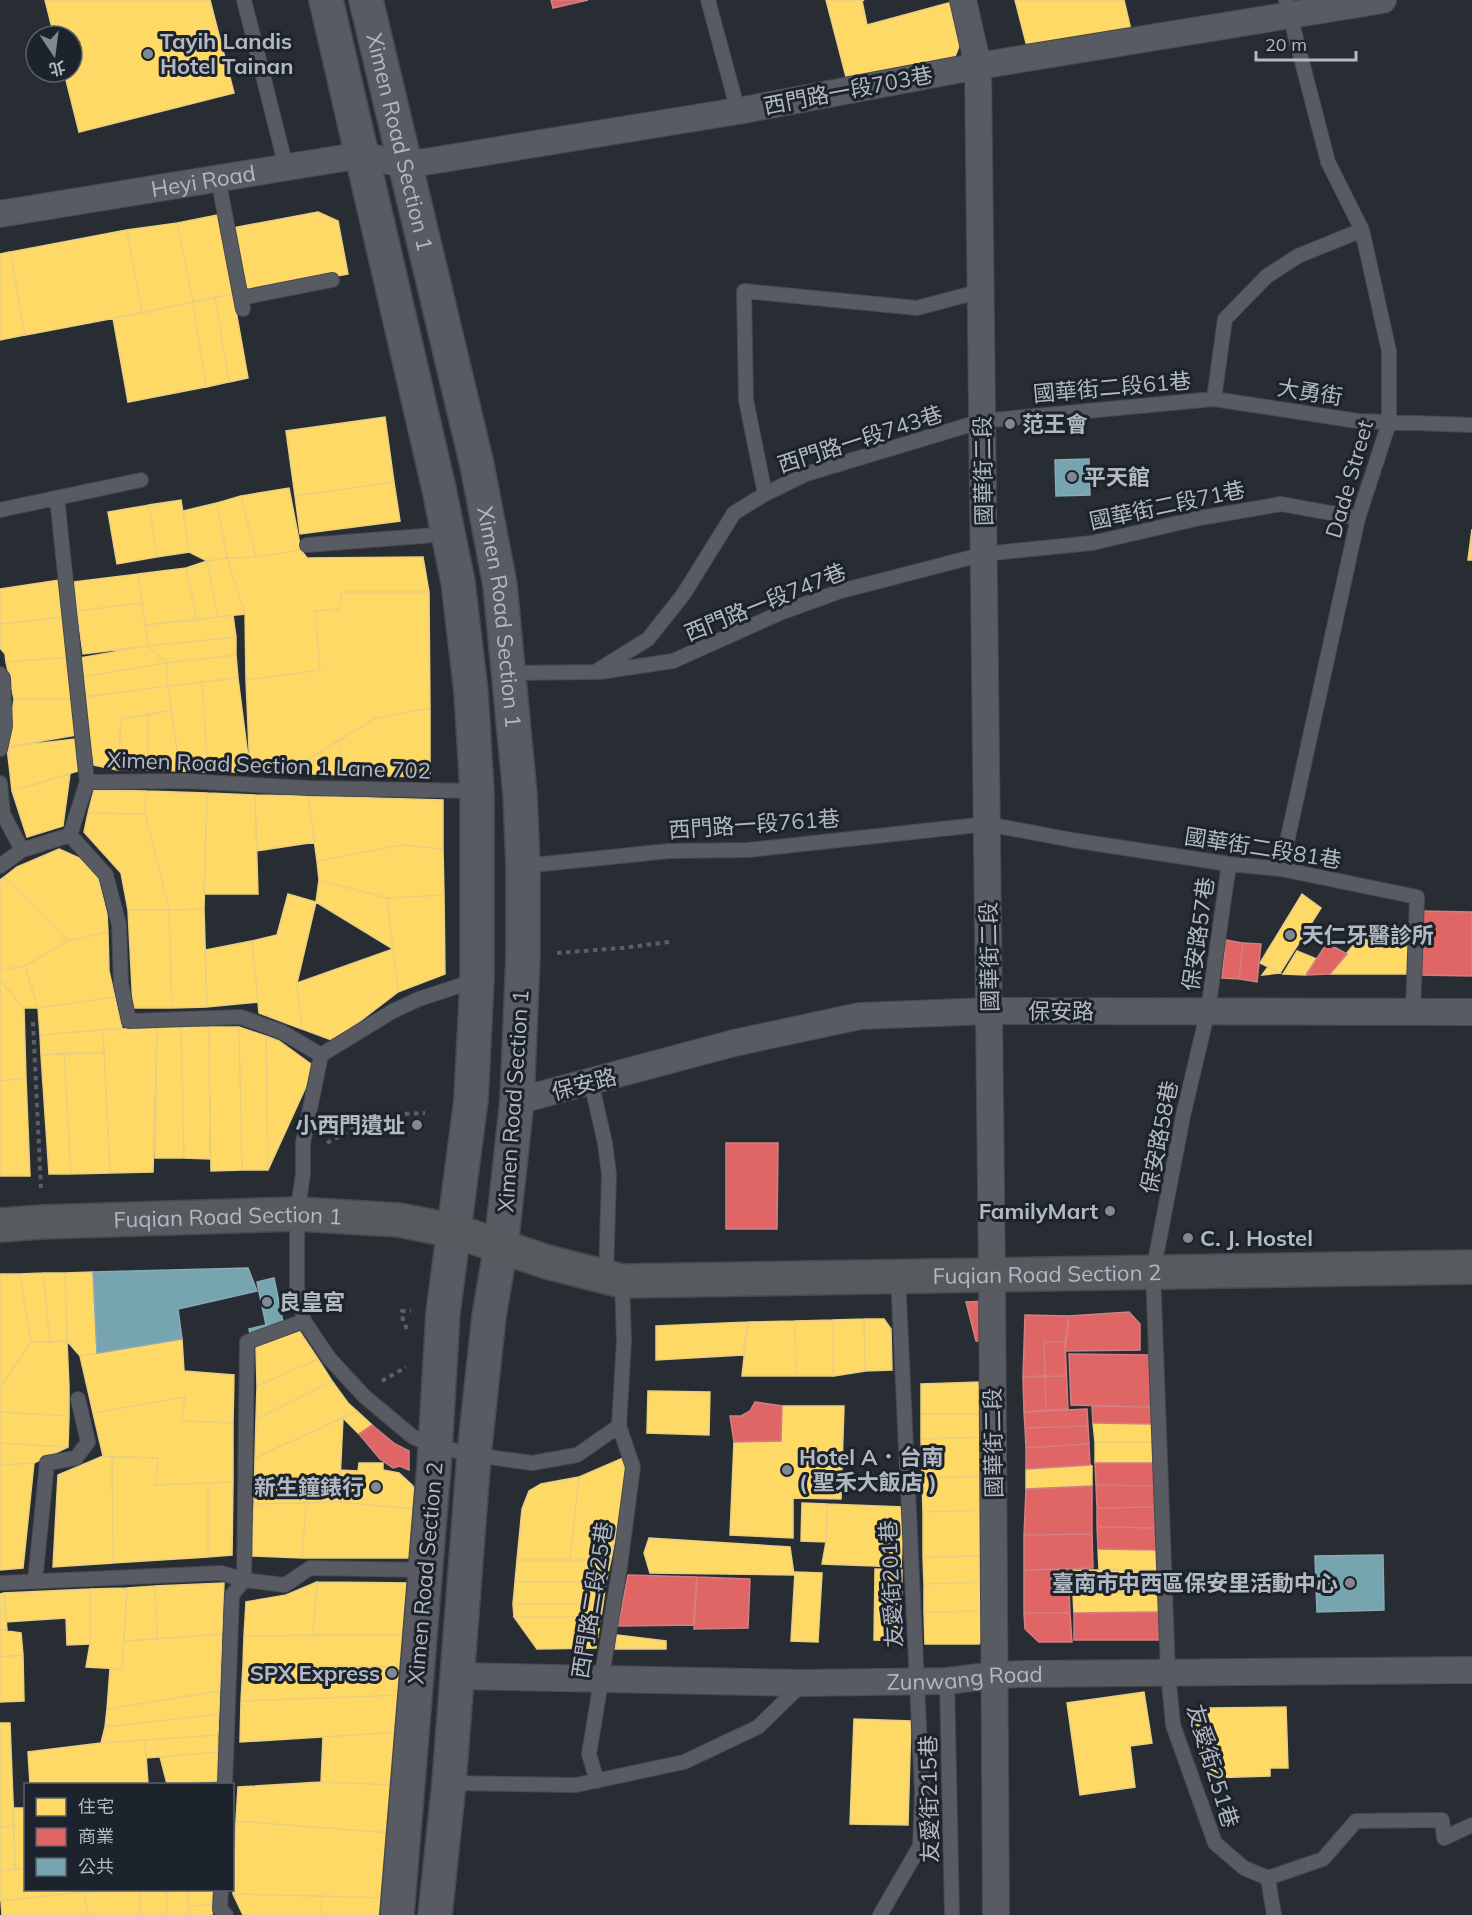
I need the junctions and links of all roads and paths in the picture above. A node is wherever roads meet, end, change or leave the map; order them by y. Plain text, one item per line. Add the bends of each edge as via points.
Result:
1 (244, 0) edge
2 (326, 0) edge
3 (366, 0) edge
4 (708, 0) edge
5 (963, 0) edge
6 (1383, 0) edge
7 (1288, 8) edge
8 (978, 66) junction
9 (738, 111) junction
10 (362, 155) junction
11 (406, 165) junction
12 (286, 167) junction
13 (218, 178) junction
14 (0, 214) edge
15 (1362, 230) junction
16 (332, 280) dead end
17 (981, 291) junction
18 (1214, 399) junction
19 (982, 421) junction
20 (1389, 423) junction
21 (1472, 425) edge
22 (141, 480) dead end
23 (765, 494) junction
24 (57, 498) junction
25 (0, 510) edge
26 (1358, 518) junction
27 (448, 534) junction
28 (307, 545) dead end
29 (984, 554) junction
30 (595, 672) junction
31 (510, 673) junction
32 (0, 674) edge
33 (0, 749) edge
34 (87, 782) junction
35 (0, 783) edge
36 (477, 791) junction
37 (987, 824) junction
38 (70, 836) junction
39 (22, 850) junction
40 (1229, 864) junction
41 (0, 866) edge
42 (523, 866) junction
43 (1281, 869) junction
44 (669, 942) dead end
45 (523, 955) junction
46 (477, 980) junction
47 (1208, 1010) junction
48 (989, 1011) junction
49 (1472, 1012) edge
50 (1413, 1013) junction
51 (33, 1022) dead end
52 (321, 1055) junction
53 (591, 1082) junction
54 (517, 1101) junction
55 (425, 1113) dead end
56 (377, 1115) junction
57 (333, 1117) dead end
58 (321, 1146) dead end
59 (297, 1214) junction
60 (42, 1222) junction
61 (0, 1226) edge
62 (455, 1231) junction
63 (501, 1246) junction
64 (1472, 1267) edge
65 (1153, 1272) junction
66 (992, 1275) junction
67 (898, 1276) junction
68 (614, 1279) junction
69 (417, 1311) dead end
70 (304, 1321) junction
71 (408, 1331) dead end
72 (406, 1359) dead end
73 (376, 1384) dead end
74 (78, 1399) dead end
75 (619, 1426) junction
76 (435, 1446) junction
77 (474, 1455) junction
78 (424, 1570) junction
79 (244, 1580) junction
80 (35, 1581) junction
81 (0, 1583) edge
82 (1472, 1670) edge
83 (1168, 1672) junction
84 (996, 1674) junction
85 (458, 1676) junction
86 (600, 1680) junction
87 (917, 1681) junction
88 (947, 1681) junction
89 (803, 1683) junction
90 (597, 1781) junction
91 (225, 1783) edge
92 (449, 1783) junction
93 (1472, 1825) edge
94 (1268, 1878) junction
95 (220, 1891) edge
96 (226, 1915) edge
97 (397, 1915) edge
98 (435, 1915) edge
99 (880, 1915) edge
100 (952, 1915) edge
101 (996, 1915) edge
102 (1274, 1915) edge

1 - 12 lane
2 - 10 street, Ximen Road Section 1
3 - 11 street, Ximen Road Section 1
4 - 9 lane
5 - 8 street, 國華街二段
6 - 7 street, 西門路一段703巷
7 - 8 street, 西門路一段703巷
7 - 15 lane, Dade Street via 1328,162
8 - 9 street, 西門路一段703巷
8 - 17 street, 國華街二段
9 - 11 street, 西門路一段703巷
10 - 11 street, Heyi Road
10 - 12 street, Heyi Road
10 - 27 street, Ximen Road Section 1
11 - 31 street, Ximen Road Section 1 via 477,465 500,585
12 - 13 street, Heyi Road
13 - 14 street, Heyi Road
13 - 16 lane via 242,304
15 - 18 lane, 國華街二段61巷 via 1298,256 1267,276 1225,319
15 - 20 lane, Dade Street via 1389,351
17 - 19 street, 國華街二段
17 - 23 lane via 917,308 744,291 746,400
18 - 19 lane, 國華街二段61巷
18 - 20 lane, 大勇街
19 - 23 lane, 西門路一段743巷 via 806,474
19 - 29 street, 國華街二段
20 - 21 lane, 大勇街
20 - 26 lane, Dade Street
22 - 24 lane
23 - 30 lane, 西門路一段743巷 via 734,513 683,595 648,639
24 - 25 lane
24 - 34 lane
26 - 29 lane, 國華街二段71巷 via 1281,504 1092,543
26 - 43 lane, Dade Street
27 - 28 lane
27 - 36 street, Ximen Road Section 1 via 471,692
29 - 30 lane, 西門路一段747巷 via 841,591 780,613 673,661
29 - 37 street, 國華街二段
30 - 31 lane
31 - 42 street, Ximen Road Section 1
32 - 33 lane via 5,726
34 - 36 lane, Ximen Road Section 1 Lane 702 via 186,781
34 - 38 lane, Ximen Road Section 1 Lane 702
35 - 39 lane via 3,814
36 - 46 street, Ximen Road Section 1
37 - 40 lane, 國華街二段81巷
37 - 42 lane, 西門路一段761巷 via 748,850 669,851
37 - 48 street, 國華街二段
38 - 39 lane
38 - 52 lane via 106,875 119,926 121,984 129,1021 241,1017 282,1032
39 - 41 lane
40 - 43 lane, 國華街二段81巷
40 - 47 lane, 保安路57巷
42 - 45 street, Ximen Road Section 1
43 - 50 lane, 國華街二段81巷 via 1417,897
44 - 45 path
45 - 54 street, Ximen Road Section 1
46 - 52 lane via 393,1011
46 - 62 street, Ximen Road Section 1 via 471,1100
47 - 48 street, 保安路
47 - 50 street, 保安路
47 - 65 lane, 保安路58巷
48 - 53 street, 保安路 via 860,1016 734,1043
48 - 66 street, 國華街二段
49 - 50 street, 保安路
51 - 60 path
52 - 59 lane via 303,1143
53 - 54 street, 保安路
53 - 68 lane via 609,1174
54 - 63 street, Ximen Road Section 1
55 - 56 path
56 - 57 path
56 - 58 path
59 - 60 main road, Fuqian Road Section 1
59 - 62 main road, Fuqian Road Section 1 via 399,1220
59 - 70 lane via 297,1287
60 - 61 main road, Fuqian Road Section 1
62 - 63 main road, Fuqian Road Section 1
62 - 76 street, Ximen Road Section 2 via 443,1313
63 - 68 main road, Fuqian Road Section 2
63 - 77 street, Ximen Road Section 2
64 - 65 main road, Fuqian Road Section 2
65 - 66 main road, Fuqian Road Section 2
65 - 83 lane, 保安路58巷
66 - 67 main road, Fuqian Road Section 2
66 - 84 street, 國華街二段
67 - 68 main road, Fuqian Road Section 2
67 - 87 lane, 友愛街201巷
68 - 75 lane via 624,1341
69 - 71 path via 402,1311
70 - 76 lane via 329,1358 364,1396 413,1437
70 - 79 lane via 247,1342
72 - 73 path via 406,1368
74 - 80 lane via 88,1442 76,1458 47,1463
75 - 77 lane via 577,1455 532,1463
75 - 86 lane, 西門路二段25巷 via 633,1467
76 - 77 lane
76 - 78 street, Ximen Road Section 2
77 - 85 street, Ximen Road Section 2
78 - 79 lane via 310,1568 285,1585
78 - 97 street, Ximen Road Section 2
79 - 80 lane via 221,1573
79 - 91 lane via 232,1595
80 - 81 lane
82 - 83 street, Zunwang Road
83 - 84 street, Zunwang Road
83 - 94 lane, 友愛街251巷 via 1173,1725 1215,1843 1244,1868
84 - 88 street, Zunwang Road
84 - 101 street, 國華街二段
85 - 86 street, Zunwang Road
85 - 92 street, Ximen Road Section 2
86 - 89 street, Zunwang Road
86 - 90 lane, 西門路二段25巷 via 589,1754
87 - 88 street, Zunwang Road
87 - 89 street, Zunwang Road
87 - 99 lane, 友愛街201巷 via 920,1846
88 - 100 lane, 友愛街215巷
89 - 90 lane via 748,1732 684,1762
90 - 92 lane via 576,1785
92 - 98 street, Ximen Road Section 2
93 - 94 lane via 1444,1838 1442,1820 1356,1821 1323,1859
94 - 102 lane
95 - 96 lane via 220,1909

